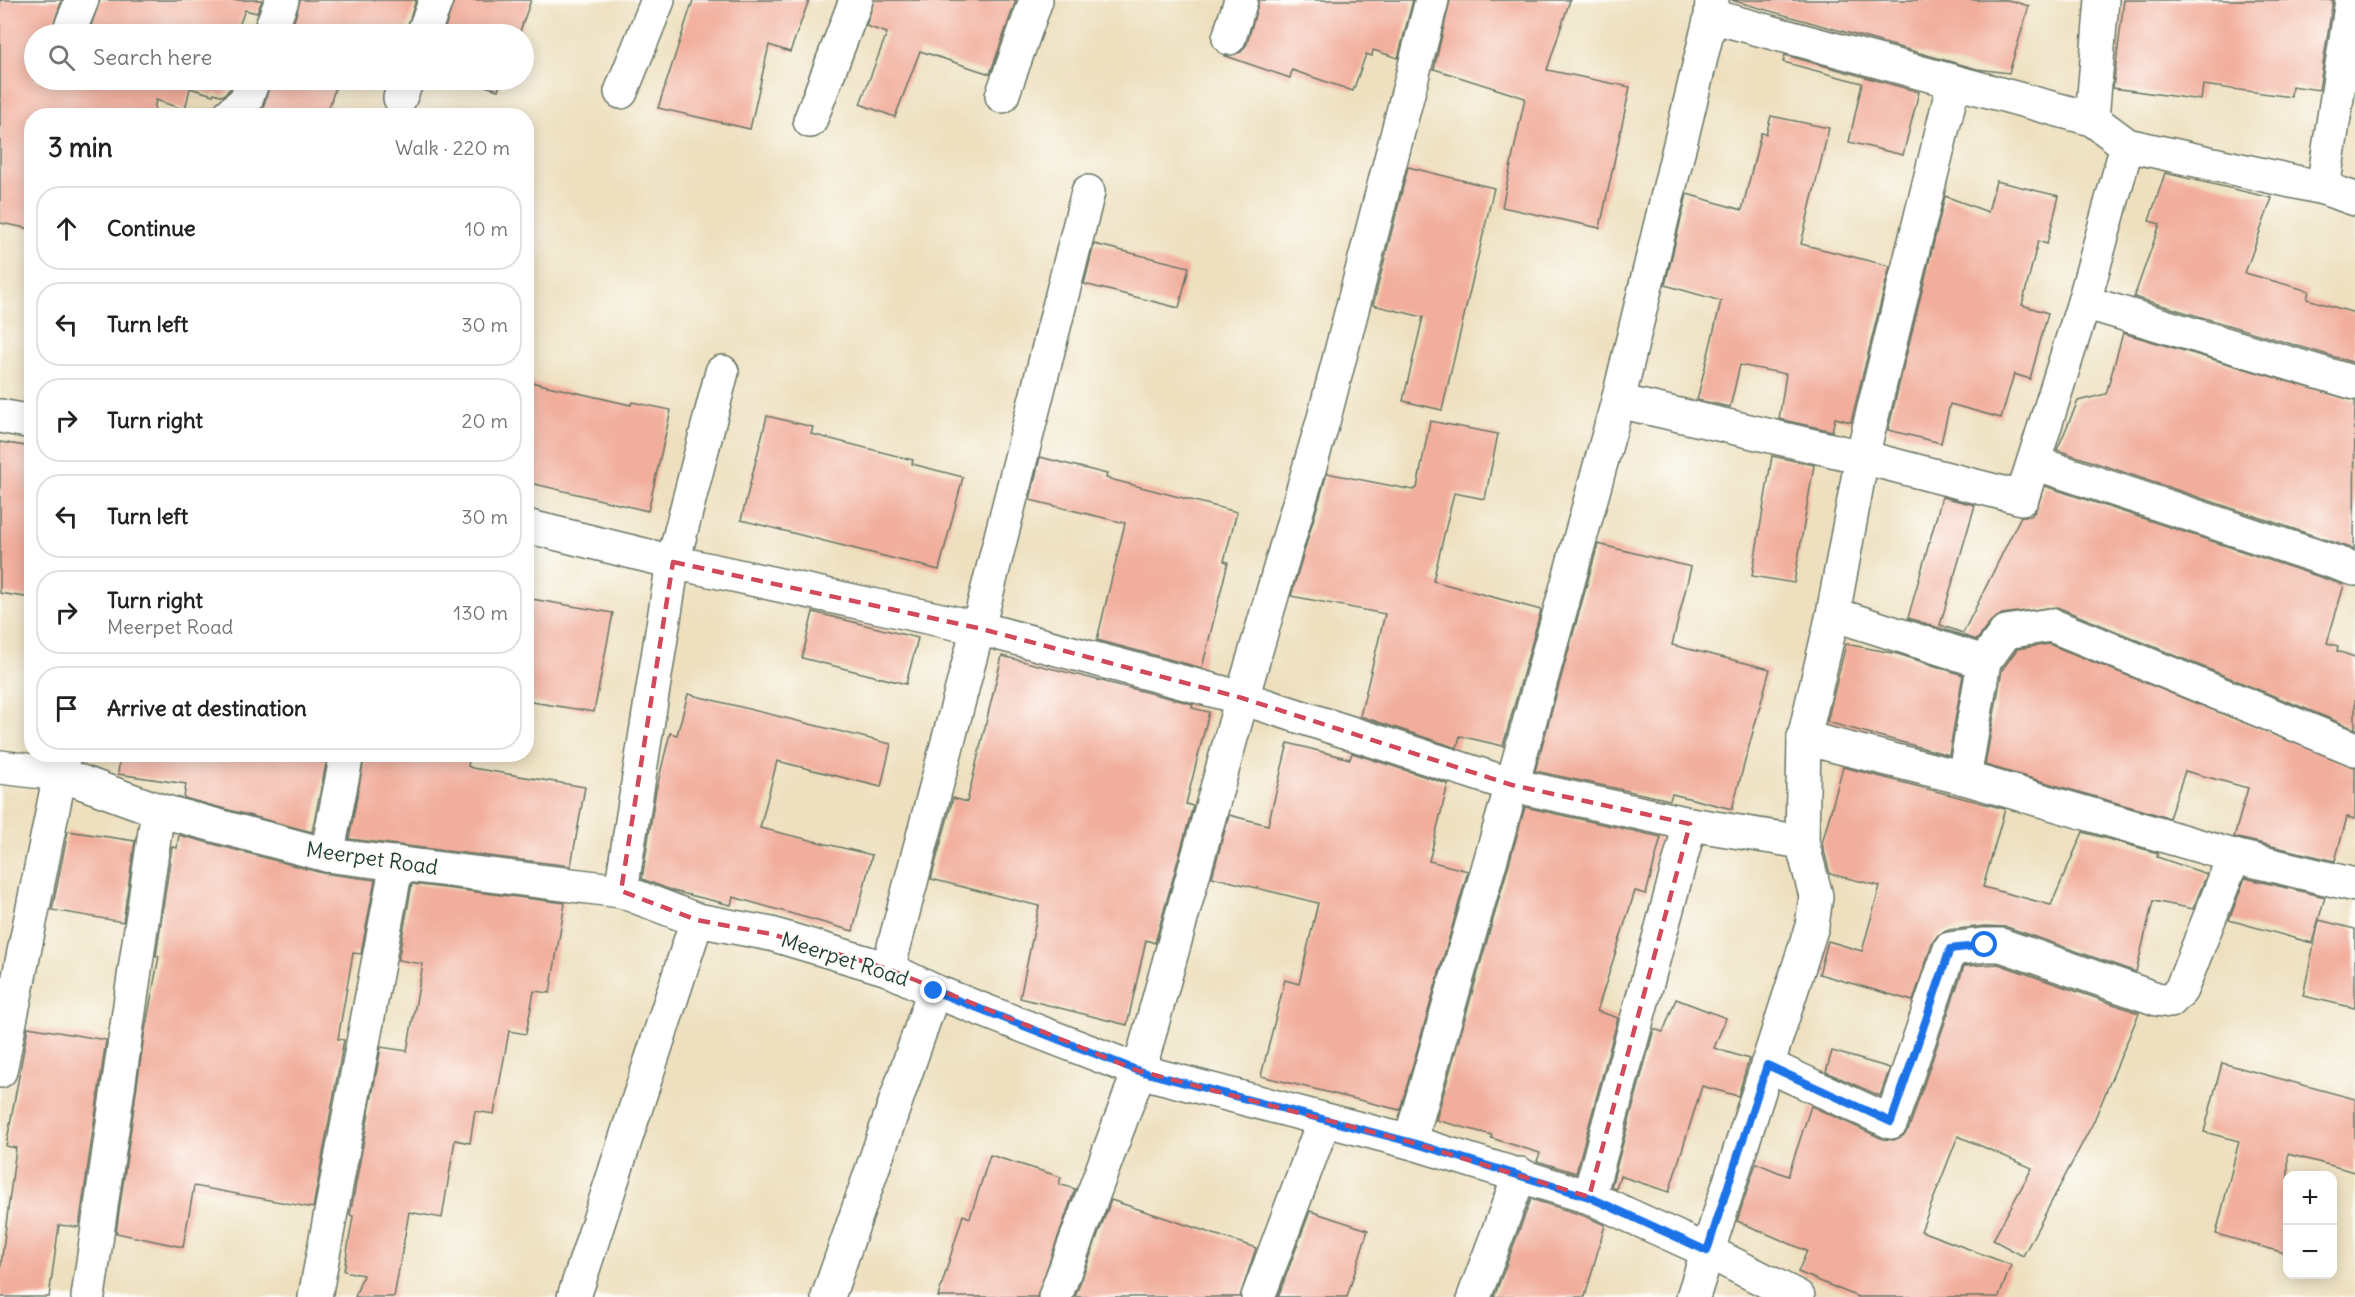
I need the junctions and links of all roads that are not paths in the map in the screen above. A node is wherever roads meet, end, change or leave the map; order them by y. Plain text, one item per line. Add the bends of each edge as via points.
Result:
1 (82, 0) edge
2 (282, 0) edge
3 (436, 0) edge
4 (658, 0) edge
5 (856, 0) edge
6 (1036, 0) edge
7 (1241, 0) edge
8 (1432, 0) edge
9 (2102, 0) edge
10 (2352, 0) edge
11 (1711, 8) edge
12 (72, 24) edge
13 (273, 24) edge
14 (427, 24) edge
15 (1229, 38) dead end
16 (1954, 82) junction
17 (250, 90) edge
18 (621, 92) dead end
19 (1002, 96) dead end
20 (237, 108) edge
21 (2092, 119) junction
22 (810, 120) dead end
23 (2127, 145) junction
24 (2323, 188) junction
25 (1088, 192) dead end
26 (2355, 199) edge
27 (2084, 302) junction
28 (722, 372) dead end
29 (2355, 383) edge
30 (1618, 401) junction
31 (0, 416) edge
32 (24, 420) edge
33 (1862, 456) junction
34 (2035, 464) junction
35 (534, 528) edge
36 (673, 562) junction
37 (2355, 569) edge
38 (1833, 614) junction
39 (978, 628) junction
40 (1984, 662) junction
41 (1242, 698) junction
42 (1804, 738) junction
43 (2355, 749) edge
44 (345, 762) edge
45 (61, 764) edge
46 (0, 767) edge
47 (1964, 778) junction
48 (1512, 785) junction
49 (158, 810) junction
50 (1690, 824) junction
51 (1802, 842) junction
52 (327, 855) junction
53 (2234, 856) junction
54 (397, 863) junction
55 (2355, 885) edge
56 (621, 891) junction
57 (697, 920) junction
58 (888, 969) junction
59 (934, 991) junction
60 (1767, 1065) junction
61 (0, 1071) edge
62 (1139, 1071) junction
63 (1324, 1120) junction
64 (1410, 1142) junction
65 (1520, 1174) junction
66 (1589, 1197) junction
67 (1707, 1251) junction
68 (88, 1297) edge
69 (315, 1297) edge
70 (574, 1297) edge
71 (828, 1297) edge
72 (1055, 1297) edge
73 (1257, 1297) edge
74 (1474, 1297) edge
75 (1693, 1297) edge
76 (1798, 1297) edge

1 - 12 street
2 - 13 street
3 - 14 street
4 - 18 street
5 - 22 street
6 - 19 street
7 - 15 street
8 - 41 street via 1324,418
9 - 21 street
10 - 24 street
11 - 16 street
11 - 30 street
16 - 21 street
16 - 33 street
17 - 20 street
21 - 23 street
23 - 24 street
23 - 27 street
24 - 26 street
25 - 39 street
27 - 29 street
27 - 34 street
28 - 36 street
30 - 33 street
30 - 48 street
31 - 32 street
33 - 34 street via 2022,498
33 - 38 street
34 - 37 street
35 - 36 street
36 - 39 street
36 - 56 street
38 - 40 street
38 - 42 street
39 - 41 street
39 - 58 street
40 - 43 street via 2006,632 2051,625
40 - 47 street
41 - 48 street
41 - 62 street
42 - 47 street
42 - 51 street
44 - 52 street
45 - 46 street, Meerpet Road
45 - 49 street, Meerpet Road
45 - 61 street
47 - 53 street
48 - 50 street
48 - 64 street
49 - 52 street, Meerpet Road
49 - 68 street
50 - 51 street
50 - 66 street
51 - 60 street via 1816,896 1812,926
52 - 54 street, Meerpet Road
53 - 55 street
53 - 60 street via 2181,990 2170,1001 2001,945 1950,949 1891,1122
54 - 56 street, Meerpet Road
54 - 69 street
56 - 57 street, Meerpet Road
57 - 58 street, Meerpet Road via 771,934
57 - 70 street
58 - 59 street, Meerpet Road
59 - 62 street, Meerpet Road
59 - 71 street
60 - 67 street
62 - 63 street, Meerpet Road
62 - 72 street
63 - 64 street, Meerpet Road
63 - 73 street
64 - 65 street, Meerpet Road
65 - 66 street, Meerpet Road
65 - 74 street
66 - 67 street, Meerpet Road
67 - 75 street
67 - 76 street, Meerpet Road

